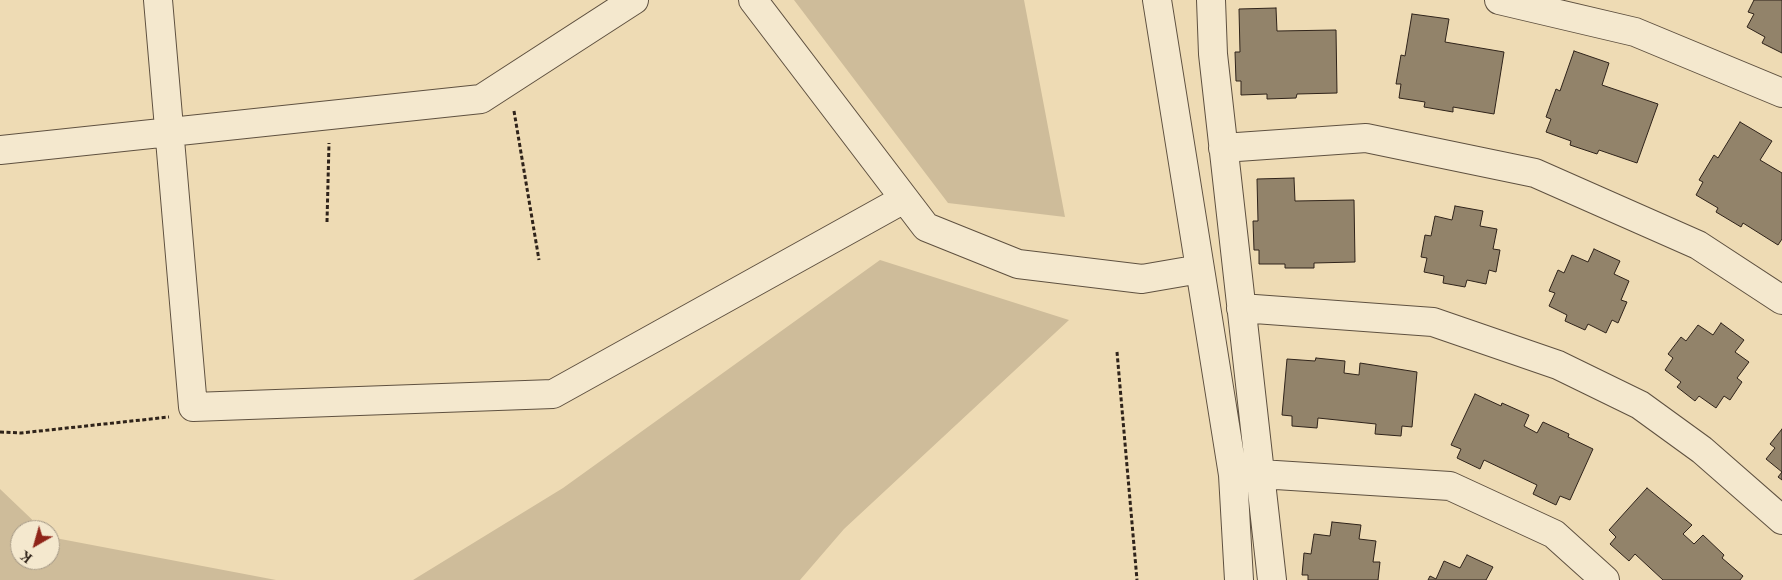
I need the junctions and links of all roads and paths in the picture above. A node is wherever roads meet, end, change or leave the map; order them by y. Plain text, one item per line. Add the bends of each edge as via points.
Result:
1 (158, 0) edge
2 (634, 0) edge
3 (753, 0) edge
4 (1157, 0) edge
5 (1211, 0) edge
6 (1498, 0) edge
7 (509, 80) junction
8 (1782, 94) edge
9 (329, 115) junction
10 (170, 132) junction
11 (1223, 148) junction
12 (0, 150) edge
13 (904, 199) junction
14 (327, 222) dead end
15 (539, 260) dead end
16 (1200, 269) junction
17 (1782, 300) edge
18 (1241, 308) junction
19 (1117, 352) dead end
20 (193, 406) junction
21 (0, 432) edge
22 (1260, 474) junction
23 (1782, 520) edge
24 (1137, 580) edge
25 (1239, 580) edge
26 (1272, 580) edge
27 (1605, 580) edge

1 - 10 street
2 - 7 street
3 - 13 street
4 - 16 street
5 - 11 street
6 - 8 street via 1635,32
7 - 9 street via 481,99
7 - 15 path
9 - 10 street
9 - 14 path
10 - 12 street
10 - 20 street
11 - 17 street via 1366,138 1535,173 1698,244
11 - 18 street
13 - 16 street via 926,227 1018,264 1142,279
13 - 20 street via 553,394
16 - 25 street via 1233,474
18 - 22 street
18 - 23 street via 1433,322 1558,365 1640,405 1702,450
19 - 24 path
20 - 21 path via 173,416 22,433
22 - 26 street
22 - 27 street via 1450,486 1554,534

